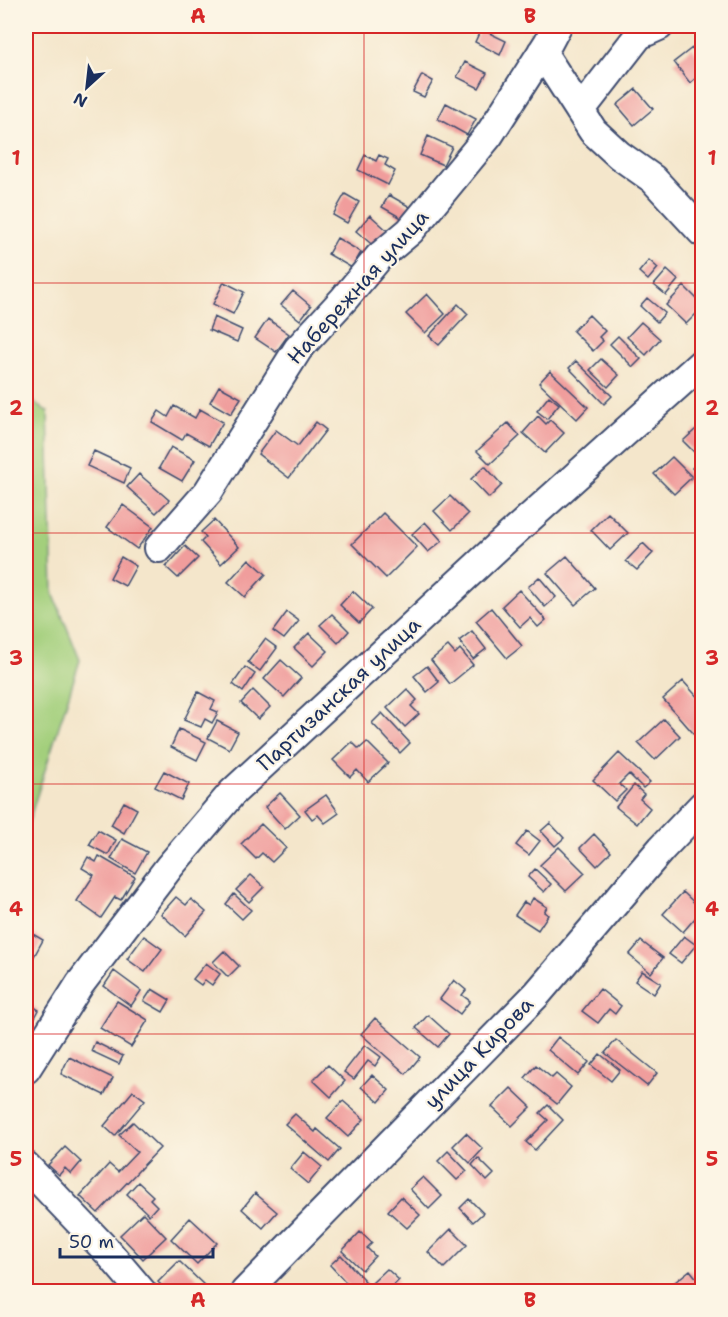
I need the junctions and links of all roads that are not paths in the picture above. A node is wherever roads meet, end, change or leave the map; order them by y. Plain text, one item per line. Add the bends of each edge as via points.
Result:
1 (557, 26) edge
2 (643, 29) edge
3 (542, 52) junction
4 (580, 111) junction
5 (702, 232) edge
6 (702, 363) edge
7 (159, 548) dead end
8 (702, 806) edge
9 (26, 1070) edge
10 (26, 1166) edge
11 (142, 1292) edge
12 (244, 1292) edge

1 - 3 street, Набережная улица
2 - 4 street
3 - 4 street
3 - 7 street, Набережная улица via 489,135 410,231 379,257 298,349 208,492
4 - 5 street via 593,130 653,179
6 - 9 street, Партизанская улица via 232,793 170,866 80,984
8 - 12 street, улица Кирова via 537,994
10 - 11 street

